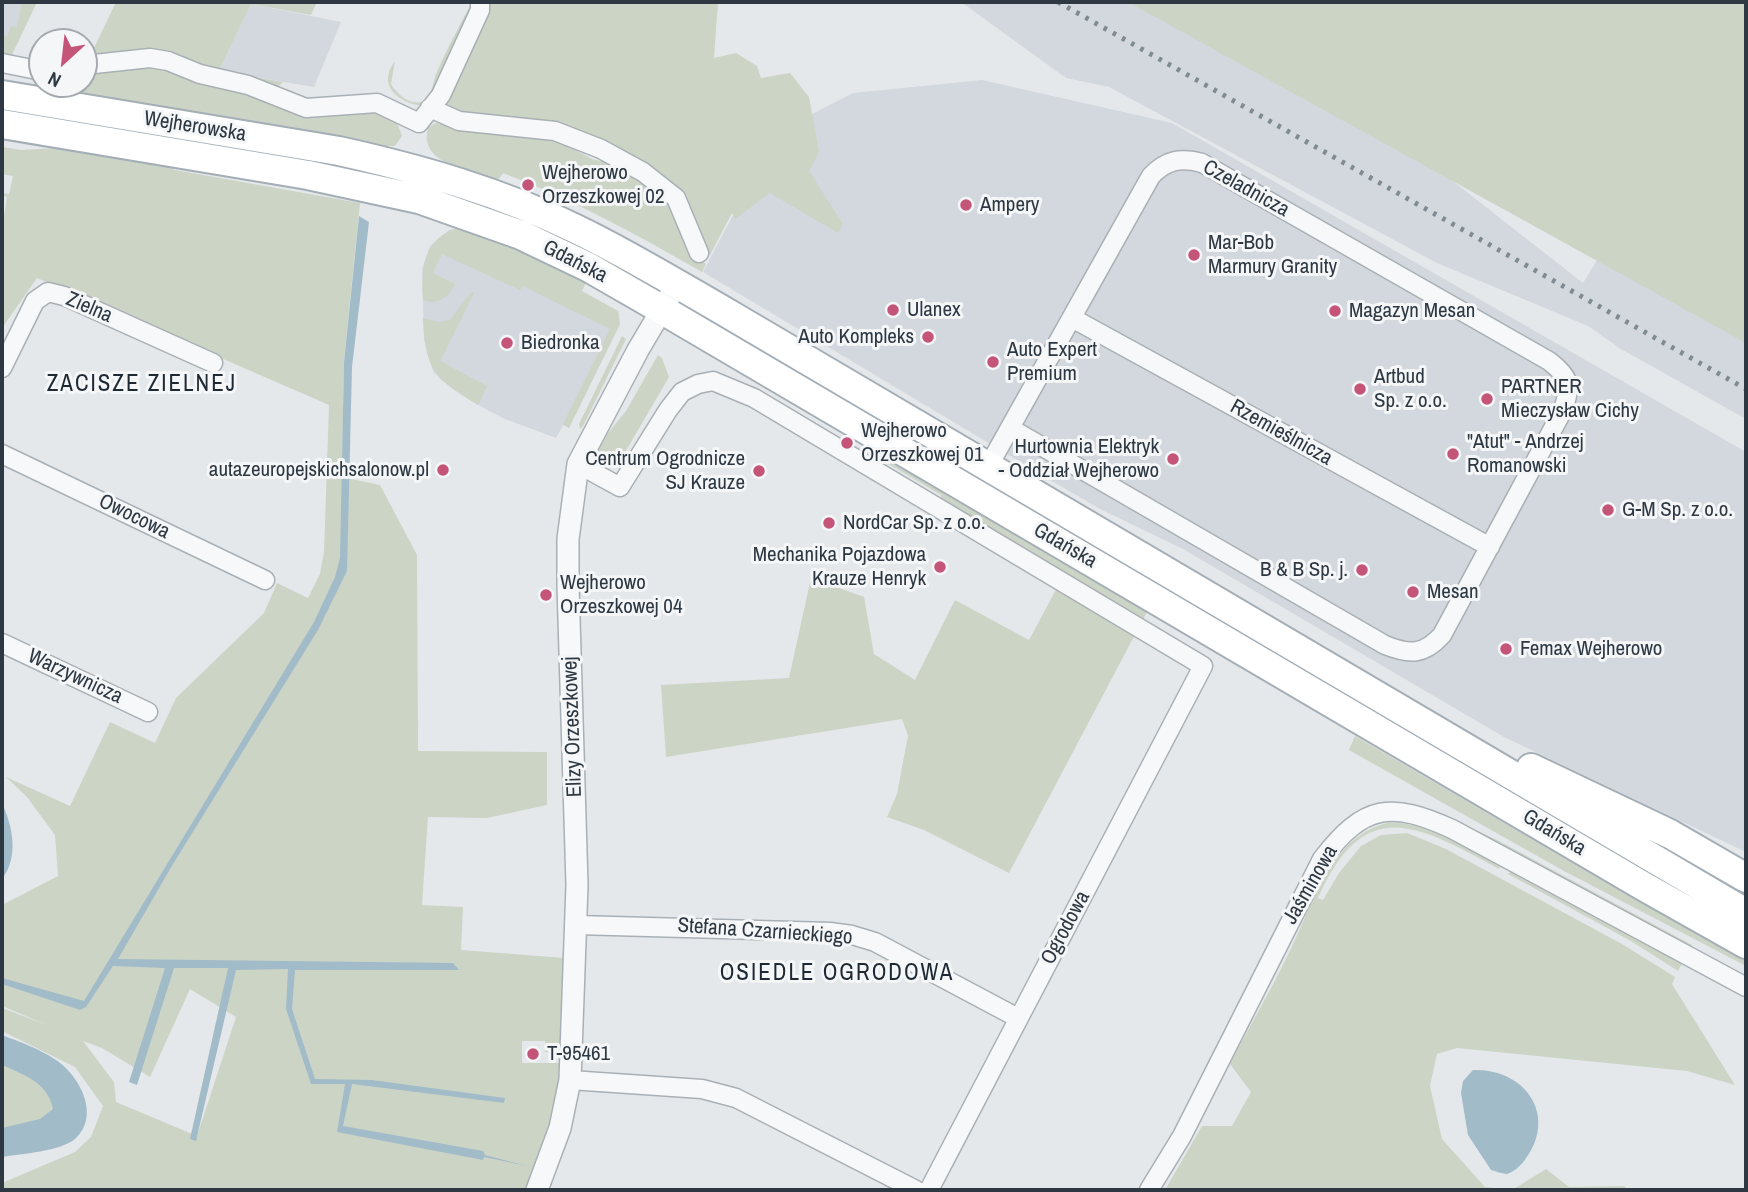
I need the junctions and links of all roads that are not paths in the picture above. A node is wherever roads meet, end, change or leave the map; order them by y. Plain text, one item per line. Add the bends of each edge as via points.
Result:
1 (480, 2) edge
2 (2, 63) edge
3 (98, 64) edge
4 (28, 68) edge
5 (2, 95) edge
6 (430, 108) junction
7 (2, 124) edge
8 (389, 162) joint
9 (367, 187) joint
10 (699, 253) dead end
11 (677, 284) junction
12 (662, 309) junction
13 (1072, 318) junction
14 (213, 363) dead end
15 (2, 368) edge
16 (1010, 428) junction
17 (2, 454) edge
18 (578, 464) junction
19 (988, 467) junction
20 (1490, 547) junction
21 (265, 580) dead end
22 (2, 643) edge
23 (1386, 700) junction
24 (148, 712) dead end
25 (1746, 878) edge
26 (1746, 913) edge
27 (576, 925) junction
28 (1746, 944) edge
29 (1746, 987) edge
30 (1018, 1018) junction
31 (570, 1080) junction
32 (537, 1190) edge
33 (916, 1190) edge
34 (929, 1190) edge
35 (1149, 1190) edge

1 - 6 street via 451,74
2 - 4 street
3 - 6 street via 150,58 168,61 306,108 377,103 419,123
5 - 8 main road, Wejherowska
6 - 10 street via 459,121 555,131 601,149 643,172 676,198
7 - 9 main road, Wejherowska
8 - 11 main road, Gdańska via 527,207
9 - 12 main road, Gdańska via 457,211 521,235
11 - 12 street, Elizy Orzeszkowej
11 - 19 main road, Gdańska
12 - 18 street, Elizy Orzeszkowej
12 - 28 main road, Gdańska
13 - 16 street, Czeladnicza
13 - 20 street, Rzemieślnicza
13 - 20 street, Czeladnicza via 1151,176 1174,160 1202,163 1561,370 1569,382 1563,410
14 - 15 street, Zielna via 48,292 35,301
16 - 19 street, Czeladnicza
16 - 20 street, Czeladnicza via 1401,652 1432,646 1442,635
17 - 21 street, Owocowa
18 - 27 street, Elizy Orzeszkowej via 568,539
18 - 30 street, Ogrodowa via 620,487 682,392 713,381 754,398 1203,666
19 - 23 main road, Gdańska
22 - 24 street, Warzywnicza
23 - 25 main road via 1618,808
23 - 26 main road, Gdańska
27 - 30 street, Stefana Czarnieckiego via 852,935 875,942
27 - 31 street, Elizy Orzeszkowej
29 - 35 street, Jaśminowa via 1452,830 1414,814 1384,811 1341,834 1322,859 1182,1136
30 - 34 street, Ogrodowa
31 - 32 street, Elizy Orzeszkowej via 560,1128
31 - 33 street via 719,1092

